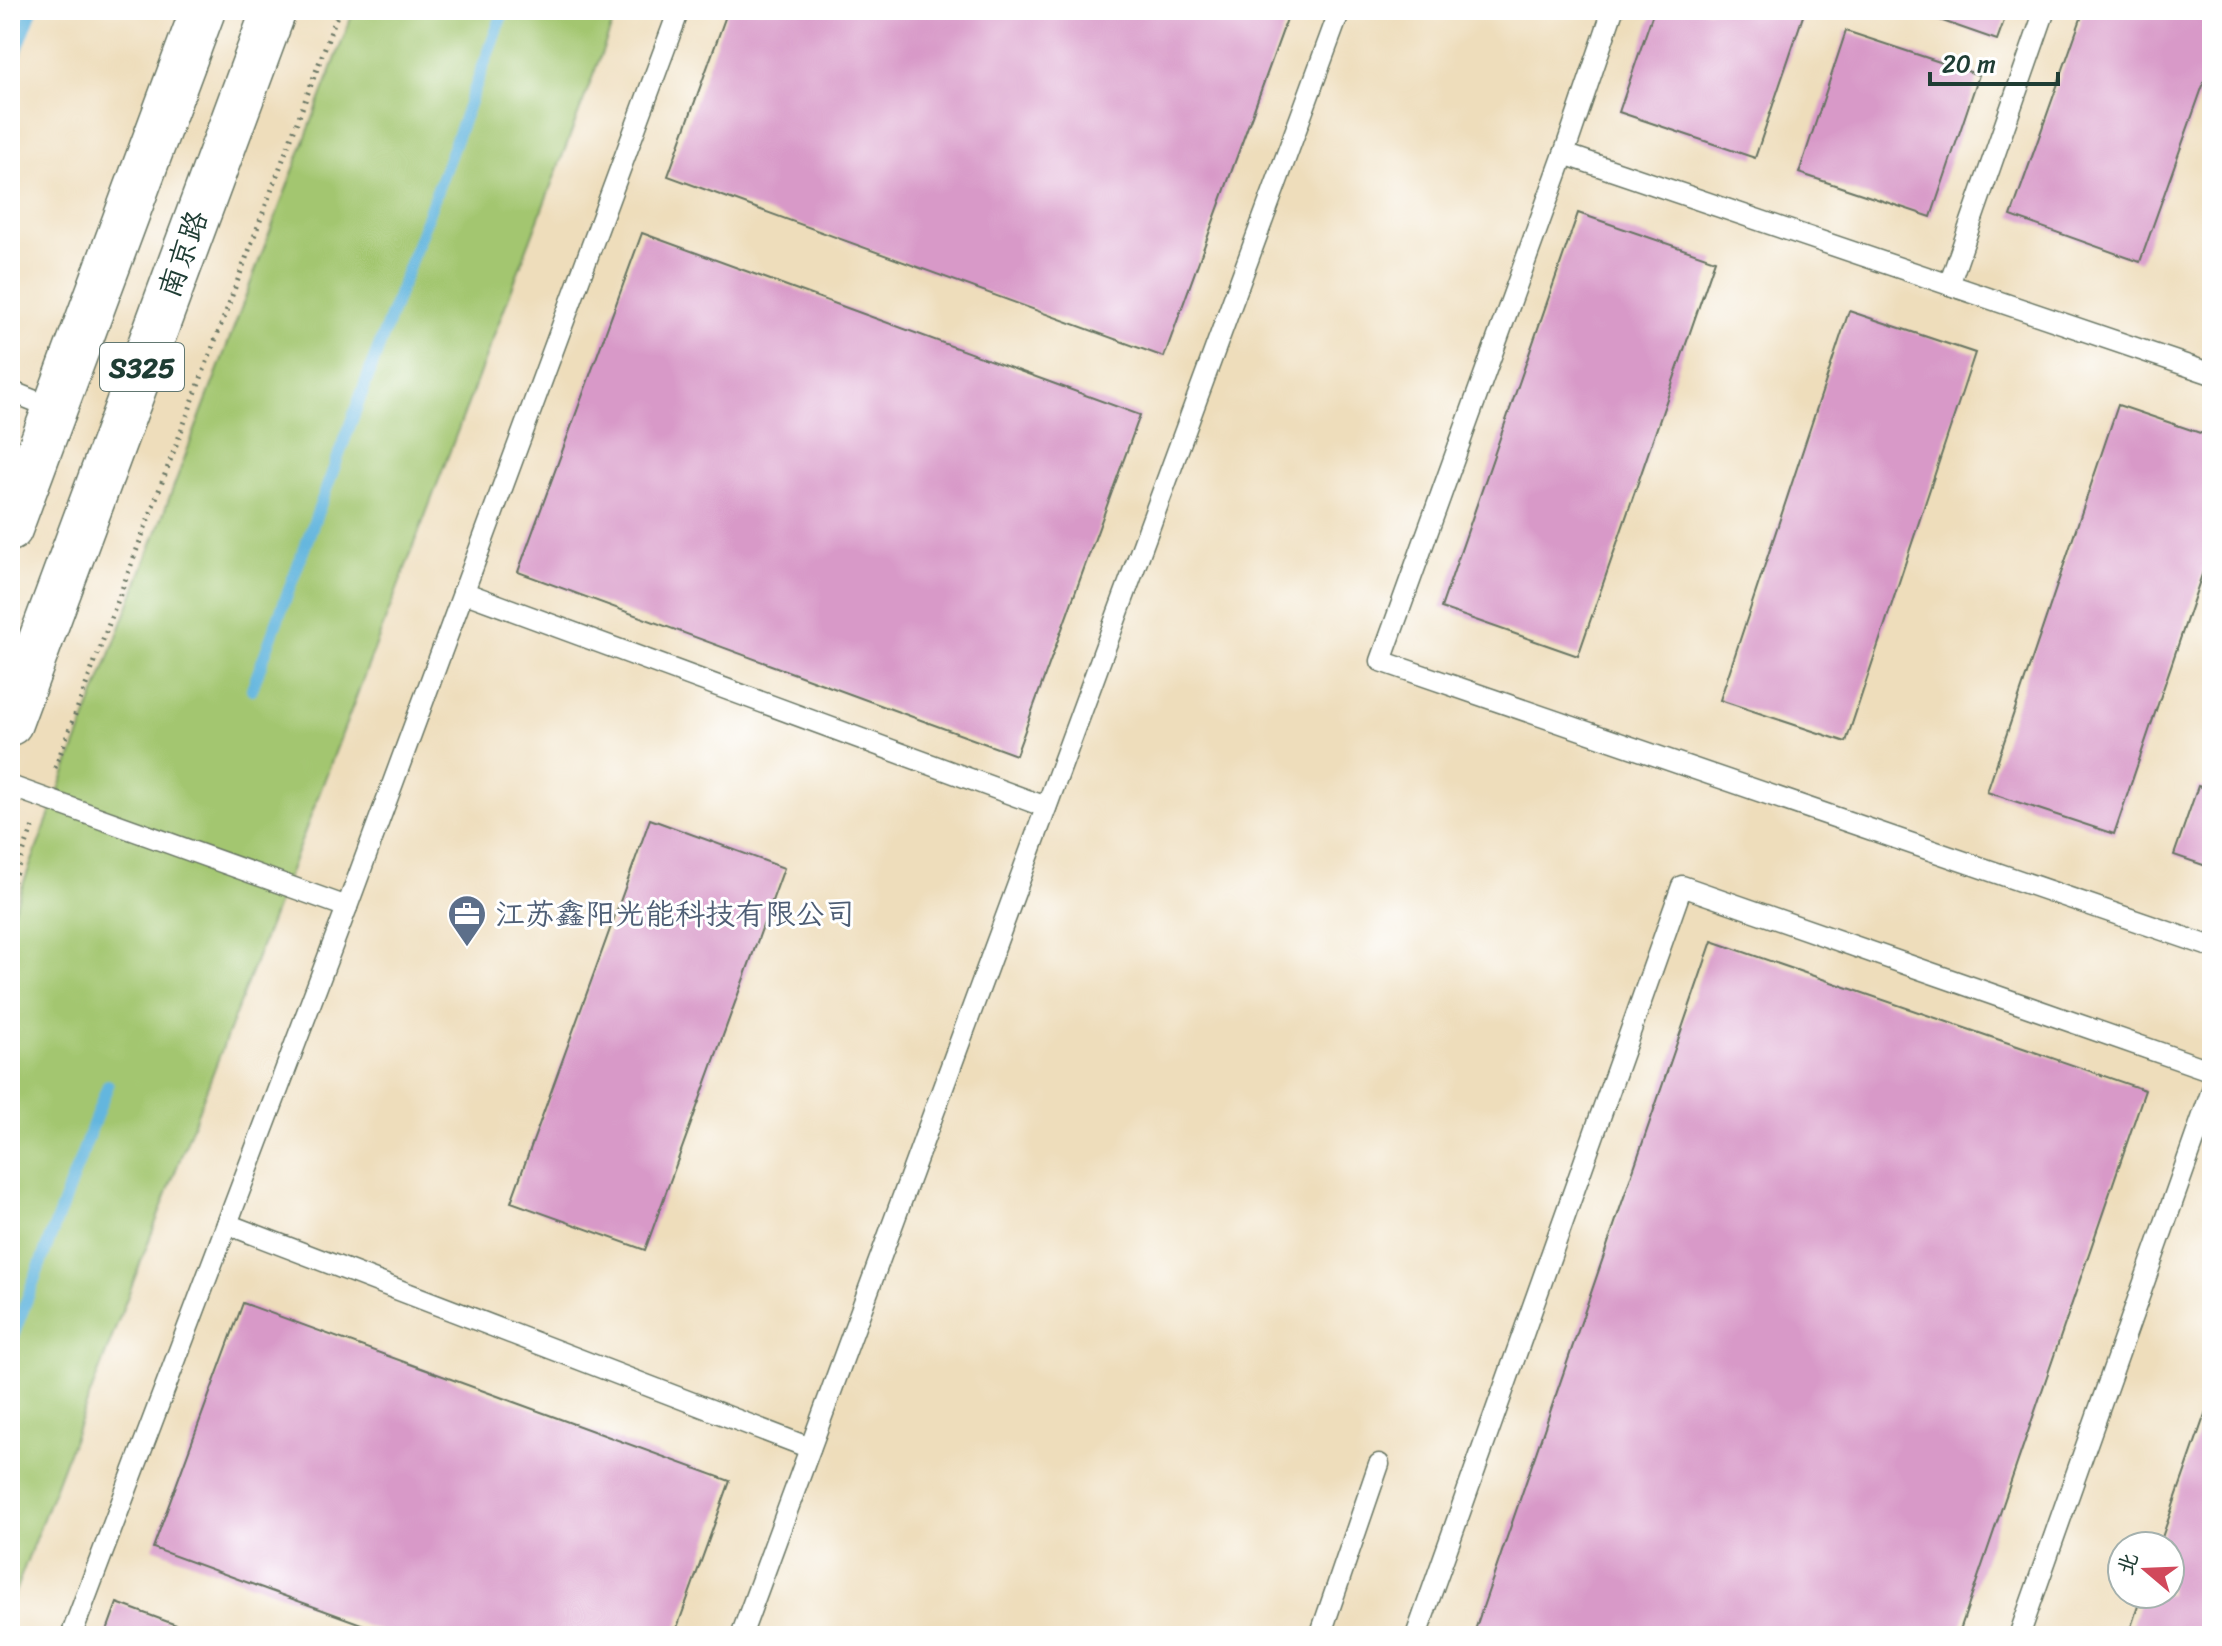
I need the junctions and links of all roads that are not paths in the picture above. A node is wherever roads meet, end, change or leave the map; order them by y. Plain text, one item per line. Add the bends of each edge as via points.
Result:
1 (203, 10) edge
2 (274, 10) edge
3 (679, 10) edge
4 (1340, 10) edge
5 (1613, 10) edge
6 (2045, 10) edge
7 (1564, 154) junction
8 (1949, 285) junction
9 (2212, 374) edge
10 (10, 391) edge
11 (55, 409) junction
12 (10, 529) edge
13 (463, 592) junction
14 (10, 723) edge
15 (10, 786) edge
16 (1046, 807) junction
17 (347, 907) junction
18 (2212, 947) edge
19 (2212, 1071) edge
20 (2212, 1090) edge
21 (227, 1224) junction
22 (810, 1448) junction
23 (1379, 1464) dead end
24 (71, 1636) edge
25 (741, 1636) edge
26 (1320, 1636) edge
27 (1416, 1636) edge
28 (2019, 1636) edge

1 - 11 main road, S325
2 - 14 main road, 南京路 / S325
3 - 13 lane
4 - 16 lane
5 - 7 lane
6 - 8 lane
7 - 8 lane
7 - 18 lane via 1381,661
8 - 9 lane
10 - 11 lane
11 - 12 main road, S325
13 - 16 lane
13 - 17 lane
15 - 17 lane
16 - 22 lane
17 - 21 lane
19 - 27 lane via 1682,886
20 - 28 lane
21 - 22 lane
21 - 24 lane
22 - 25 lane
23 - 26 lane

